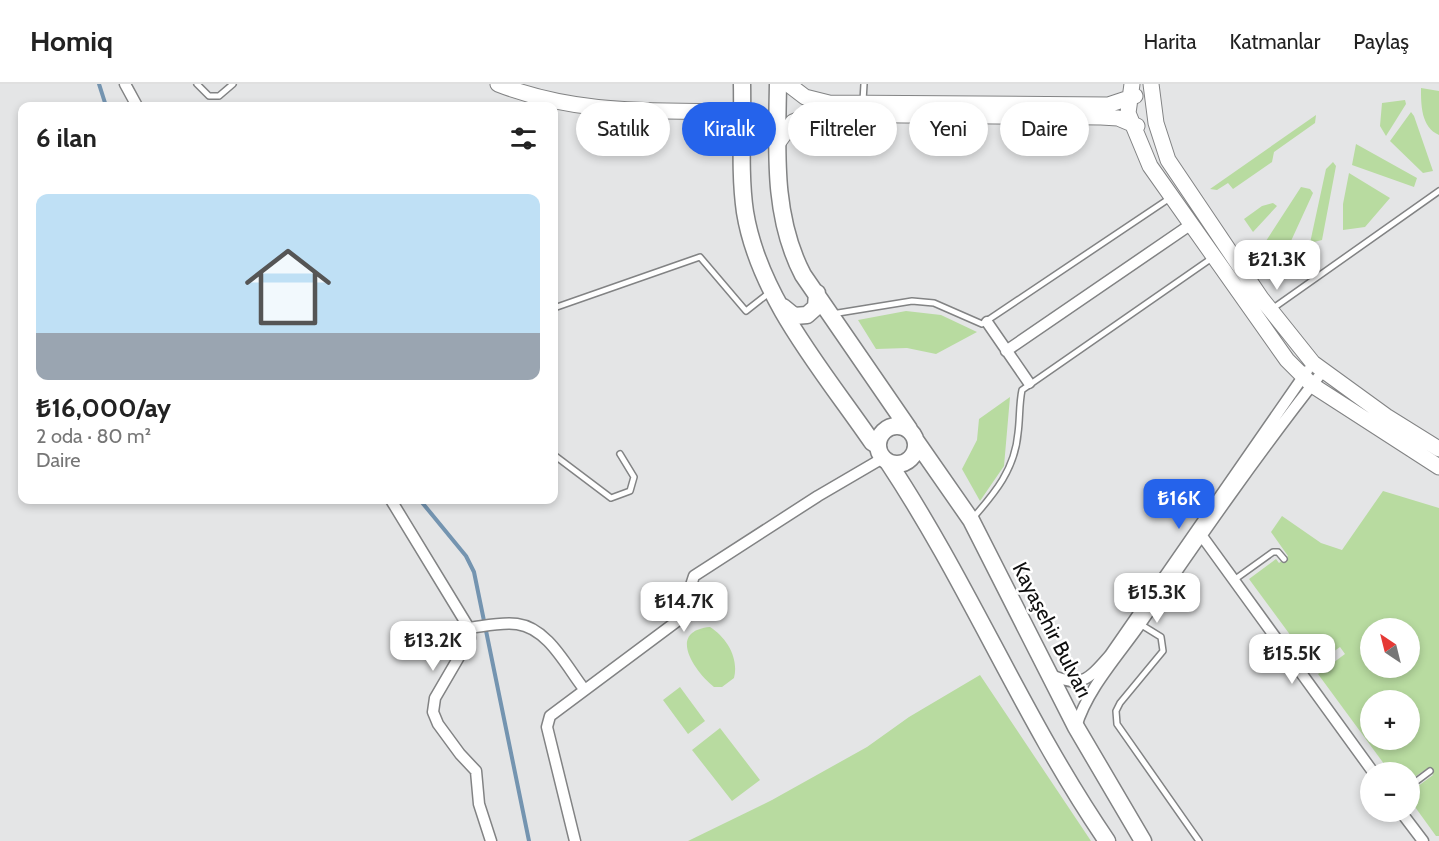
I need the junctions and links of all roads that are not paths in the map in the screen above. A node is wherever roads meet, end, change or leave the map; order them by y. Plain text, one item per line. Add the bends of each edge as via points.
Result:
1 (125, 84) edge
2 (197, 84) edge
3 (232, 84) edge
4 (498, 84) edge
5 (742, 84) edge
6 (778, 84) edge
7 (788, 84) edge
8 (864, 84) edge
9 (1132, 84) edge
10 (1151, 92) edge
11 (1130, 100) junction
12 (135, 102) edge
13 (556, 102) edge
14 (558, 102) edge
15 (742, 102) edge
16 (818, 102) edge
17 (863, 102) edge
18 (897, 108) edge
19 (897, 110) edge
20 (682, 111) edge
21 (1131, 122) junction
22 (1156, 123) junction
23 (788, 129) edge
24 (777, 144) junction
25 (743, 156) edge
26 (1185, 188) junction
27 (1439, 191) edge
28 (1170, 198) junction
29 (1190, 225) junction
30 (1212, 257) junction
31 (773, 290) junction
32 (817, 294) junction
33 (782, 306) junction
34 (558, 307) edge
35 (1271, 310) junction
36 (812, 312) junction
37 (831, 314) junction
38 (987, 322) junction
39 (1006, 351) junction
40 (1318, 367) junction
41 (1307, 381) junction
42 (1029, 383) junction
43 (913, 435) junction
44 (1439, 449) edge
45 (620, 454) dead end
46 (883, 455) junction
47 (558, 458) edge
48 (1439, 467) edge
49 (394, 504) edge
50 (971, 520) junction
51 (1199, 532) junction
52 (1284, 559) dead end
53 (1234, 580) junction
54 (1140, 624) junction
55 (475, 627) junction
56 (1048, 674) junction
57 (584, 689) junction
58 (1076, 727) junction
59 (1366, 762) edge
60 (1431, 771) dead end
61 (1420, 779) edge
62 (1409, 822) edge
63 (491, 841) edge
64 (575, 841) edge
65 (1107, 841) edge
66 (1143, 841) edge
67 (1199, 841) edge
68 (1423, 841) edge

1 - 12 street
2 - 3 lane via 209,96 219,96
4 - 13 street
5 - 15 main road
6 - 24 main road, Kayaşehir Bulvarı
7 - 16 street
8 - 17 lane
9 - 11 street
10 - 11 street
10 - 22 street
11 - 18 street via 1108,105
11 - 21 street
14 - 20 street via 599,109
19 - 21 street via 1101,117
21 - 22 street via 1145,127
21 - 28 street via 1150,166
22 - 26 street via 1168,160
23 - 24 street
24 - 32 main road, Kayaşehir Bulvarı via 785,228 792,254
25 - 31 main road via 745,211
26 - 28 street
26 - 35 street
27 - 35 lane
28 - 29 street
28 - 38 lane
29 - 30 street
29 - 39 street
30 - 41 street
30 - 42 lane
31 - 33 main road
31 - 34 lane via 746,311 700,257
32 - 36 main road
32 - 37 main road, Kayaşehir Bulvarı
33 - 36 main road via 794,316
33 - 46 main road
35 - 40 street
36 - 37 lane
37 - 38 lane via 912,301 934,303 976,323
37 - 43 main road, Kayaşehir Bulvarı
38 - 39 street
39 - 42 street
40 - 41 street
40 - 44 street
41 - 48 street
41 - 51 street
42 - 50 lane via 1021,393 1018,435 1010,469
43 - 46 main road via 915,453 906,462
43 - 46 main road via 899,425 886,429 878,439
43 - 50 main road, Kayaşehir Bulvarı
45 - 47 lane via 634,477 630,491 611,498
46 - 57 street via 694,576 680,619
46 - 65 main road via 932,531 1041,733
49 - 55 street
50 - 56 main road, Kayaşehir Bulvarı
51 - 53 street
51 - 54 street
51 - 56 street via 1093,675 1076,683
52 - 53 lane via 1278,552 1272,552
53 - 59 street
54 - 58 street via 1085,704
54 - 67 lane via 1161,637 1163,651 1120,703 1117,724
55 - 57 street via 517,624 532,628 544,637
55 - 63 street via 435,698 433,712 476,771 479,804
56 - 58 main road, Kayaşehir Bulvarı
57 - 64 street via 550,716 547,727
58 - 66 main road, Kayaşehir Bulvarı
60 - 61 lane
62 - 68 street

